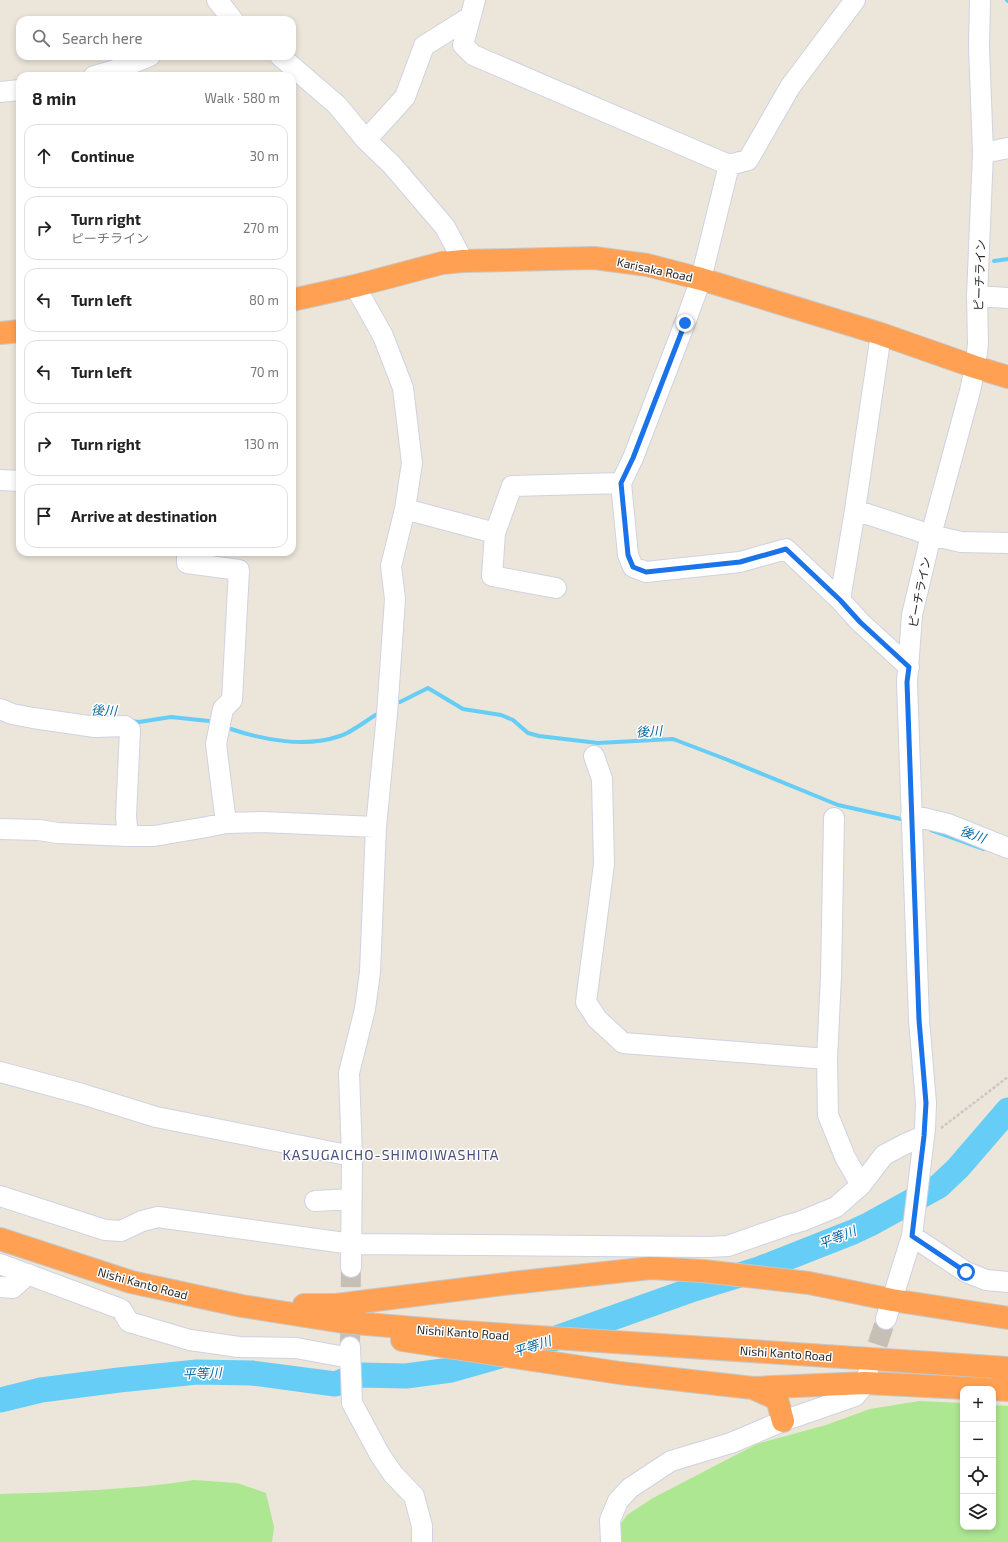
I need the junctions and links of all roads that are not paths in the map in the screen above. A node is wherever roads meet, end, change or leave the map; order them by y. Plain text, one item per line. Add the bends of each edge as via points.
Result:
1 (856, 0) edge
2 (980, 0) edge
3 (473, 8) edge
4 (140, 60) edge
5 (285, 60) edge
6 (108, 72) edge
7 (16, 90) edge
8 (0, 92) edge
9 (366, 140) junction
10 (1008, 148) edge
11 (983, 153) junction
12 (729, 166) junction
13 (463, 261) junction
14 (701, 279) junction
15 (355, 286) junction
16 (977, 296) junction
17 (1008, 298) edge
18 (296, 299) edge
19 (16, 331) edge
20 (0, 333) edge
21 (881, 334) junction
22 (975, 367) junction
23 (1008, 377) edge
24 (0, 480) edge
25 (16, 480) edge
26 (621, 483) junction
27 (405, 509) junction
28 (855, 510) junction
29 (495, 534) junction
30 (931, 535) junction
31 (1008, 543) edge
32 (187, 556) edge
33 (556, 588) dead end
34 (840, 600) junction
35 (909, 667) junction
36 (0, 709) edge
37 (594, 756) dead end
38 (911, 815) junction
39 (834, 818) dead end
40 (226, 823) junction
41 (376, 827) junction
42 (0, 829) edge
43 (128, 836) junction
44 (1008, 848) edge
45 (827, 1059) junction
46 (0, 1072) edge
47 (925, 1132) junction
48 (352, 1156) junction
49 (861, 1185) junction
50 (0, 1196) edge
51 (351, 1199) junction
52 (315, 1201) dead end
53 (912, 1236) junction
54 (0, 1239) edge
55 (352, 1244) junction
56 (0, 1264) edge
57 (351, 1267) tunnel mouth
58 (28, 1274) junction
59 (1008, 1282) edge
60 (0, 1287) edge
61 (184, 1294) junction
62 (889, 1310) junction
63 (294, 1315) junction
64 (1008, 1318) edge
65 (1008, 1368) edge
66 (867, 1378) junction
67 (960, 1387) edge
68 (753, 1388) junction
69 (996, 1390) edge
70 (1008, 1390) edge
71 (783, 1421) junction
72 (422, 1542) edge
73 (611, 1542) edge

1 - 12 street via 790,87 748,160
2 - 11 street, ピーチライン
3 - 9 street via 424,46 405,97
3 - 12 street via 464,45 473,55
4 - 6 street
5 - 9 street via 337,105
7 - 8 street
9 - 13 street via 392,165 445,227
10 - 11 street
11 - 16 street, ピーチライン
12 - 14 street
13 - 14 highway, Karisaka Road via 594,258 647,265
13 - 15 highway, Karisaka Road via 442,263
14 - 21 highway, Karisaka Road
14 - 26 street via 633,458
15 - 18 highway, Karisaka Road
15 - 27 street via 383,336 403,388 412,463
16 - 17 street
16 - 22 street, ピーチライン via 978,344
19 - 20 highway
21 - 22 highway, Karisaka Road
21 - 28 street
22 - 23 highway, Karisaka Road
22 - 30 street, ピーチライン
24 - 25 street
26 - 29 street via 512,486
26 - 34 street via 628,555 633,567 646,572 732,563 786,549
27 - 29 street
27 - 41 street via 391,566 395,599
28 - 30 street
28 - 34 street
29 - 33 street via 492,576
30 - 31 street via 961,542
30 - 35 street, ピーチライン via 912,615
32 - 40 street via 187,563 239,570 232,700 223,709 216,744
34 - 35 street
35 - 38 street, ピーチライン via 907,682
36 - 43 street via 33,718 95,727 125,726 130,730 126,817
37 - 45 street via 602,779 604,864 586,1002 597,1019 623,1044
38 - 44 street via 962,829
38 - 47 street, ピーチライン via 919,1020 926,1103
39 - 45 street via 832,976
40 - 41 street
40 - 43 street via 154,836
41 - 48 street via 370,972 365,1009 349,1073
42 - 43 street
45 - 49 street via 828,1115 845,1157
46 - 48 street via 156,1117
47 - 49 street via 884,1155
47 - 53 street, ピーチライン
48 - 51 street
49 - 55 street via 836,1207 728,1246
50 - 55 street via 105,1230 121,1232 142,1221 158,1217
51 - 52 street
51 - 55 street
53 - 59 street via 966,1272 986,1280
53 - 62 street, ピーチライン
54 - 61 highway, Nishi Kanto Road via 131,1282
55 - 57 street
56 - 58 street
58 - 60 street via 13,1288
58 - 72 street via 121,1309 129,1322 190,1340 239,1347 350,1352 352,1403 380,1455 393,1474 414,1496 422,1526
61 - 62 highway via 302,1305 336,1305 651,1268 809,1283
61 - 63 highway, Nishi Kanto Road
62 - 64 highway
63 - 65 highway, Nishi Kanto Road via 449,1331
63 - 68 highway via 338,1327 418,1343
66 - 67 highway
66 - 68 highway
66 - 71 street via 854,1396
68 - 71 highway via 777,1399
69 - 70 highway
71 - 73 street via 731,1443 670,1462 630,1488 618,1501 610,1520

